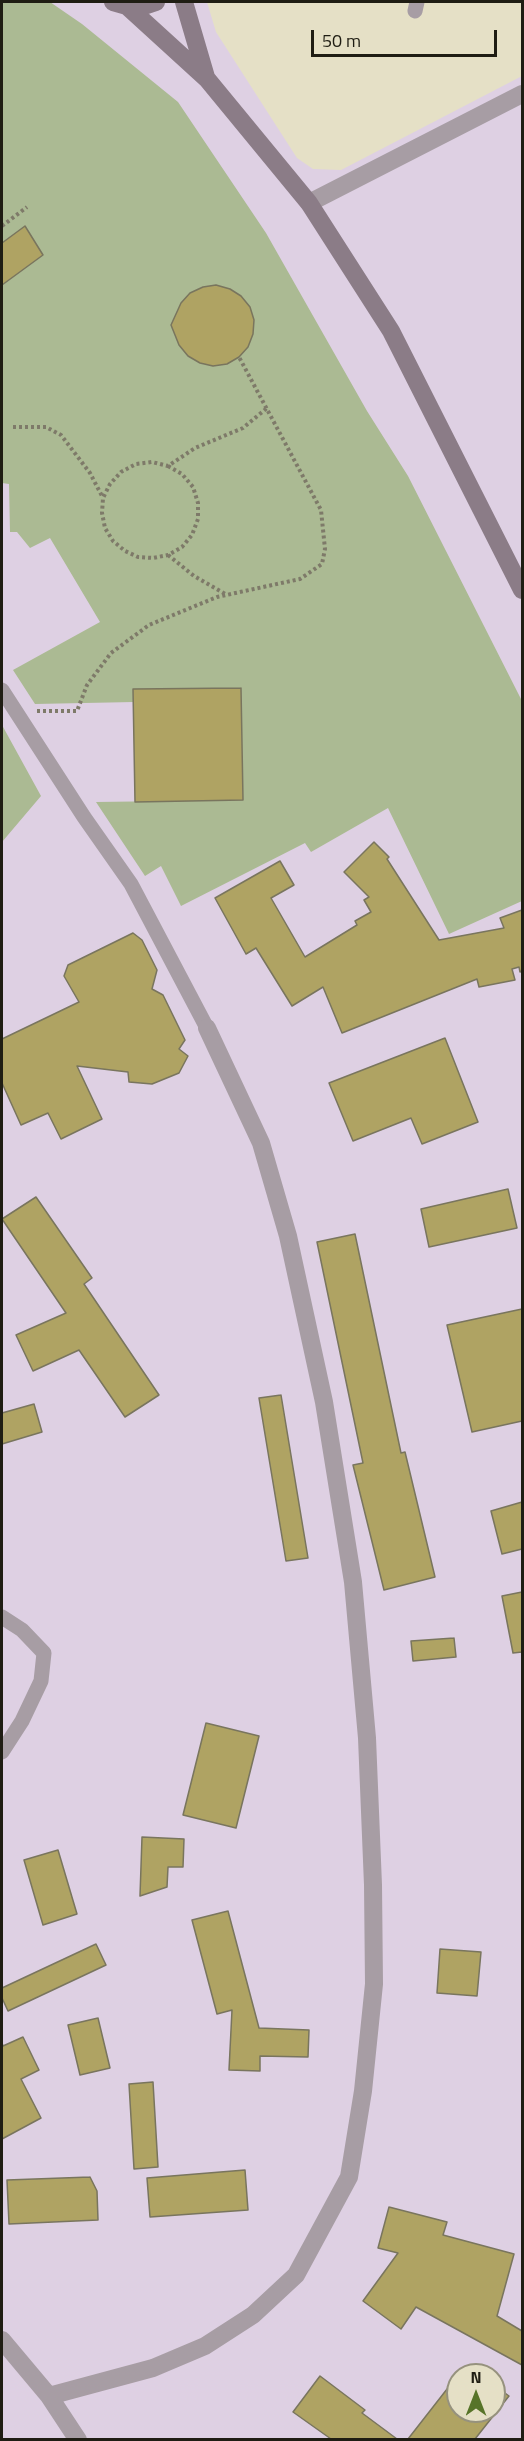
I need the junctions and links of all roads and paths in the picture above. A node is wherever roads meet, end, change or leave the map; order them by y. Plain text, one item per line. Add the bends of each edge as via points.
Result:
1 (156, 2) edge
2 (184, 2) edge
3 (120, 4) edge
4 (207, 79) junction
5 (522, 94) edge
6 (309, 203) junction
7 (27, 207) dead end
8 (2, 226) edge
9 (239, 357) dead end
10 (267, 408) junction
11 (13, 426) dead end
12 (168, 466) junction
13 (104, 498) junction
14 (168, 555) junction
15 (522, 590) edge
16 (227, 595) junction
17 (2, 690) edge
18 (15, 710) junction
19 (207, 1028) joint
20 (2, 1617) edge
21 (2, 1752) edge
22 (2, 2340) edge
23 (49, 2396) junction
24 (78, 2439) edge

1 - 3 street via 141,7
2 - 4 street
3 - 4 street
4 - 6 street
5 - 6 street
6 - 15 street via 391,331
7 - 8 path
9 - 10 path
10 - 12 path via 243,428 195,447
10 - 16 path via 321,510 325,549 322,564 300,579
11 - 13 path via 46,427 61,435
12 - 13 path via 136,464 121,472
12 - 14 path via 193,487 198,519 182,547
13 - 14 path via 105,528 124,551 138,557
14 - 16 path
16 - 18 path via 149,625 111,653 87,685 77,711
17 - 18 lane
18 - 19 lane via 131,884
19 - 23 street via 261,1143 288,1236 324,1402 353,1582 367,1738 375,1984 363,2091 349,2177 296,2275 254,2315 205,2346 153,2368
20 - 21 lane via 22,1630 44,1653 41,1681
22 - 23 street
23 - 24 street

